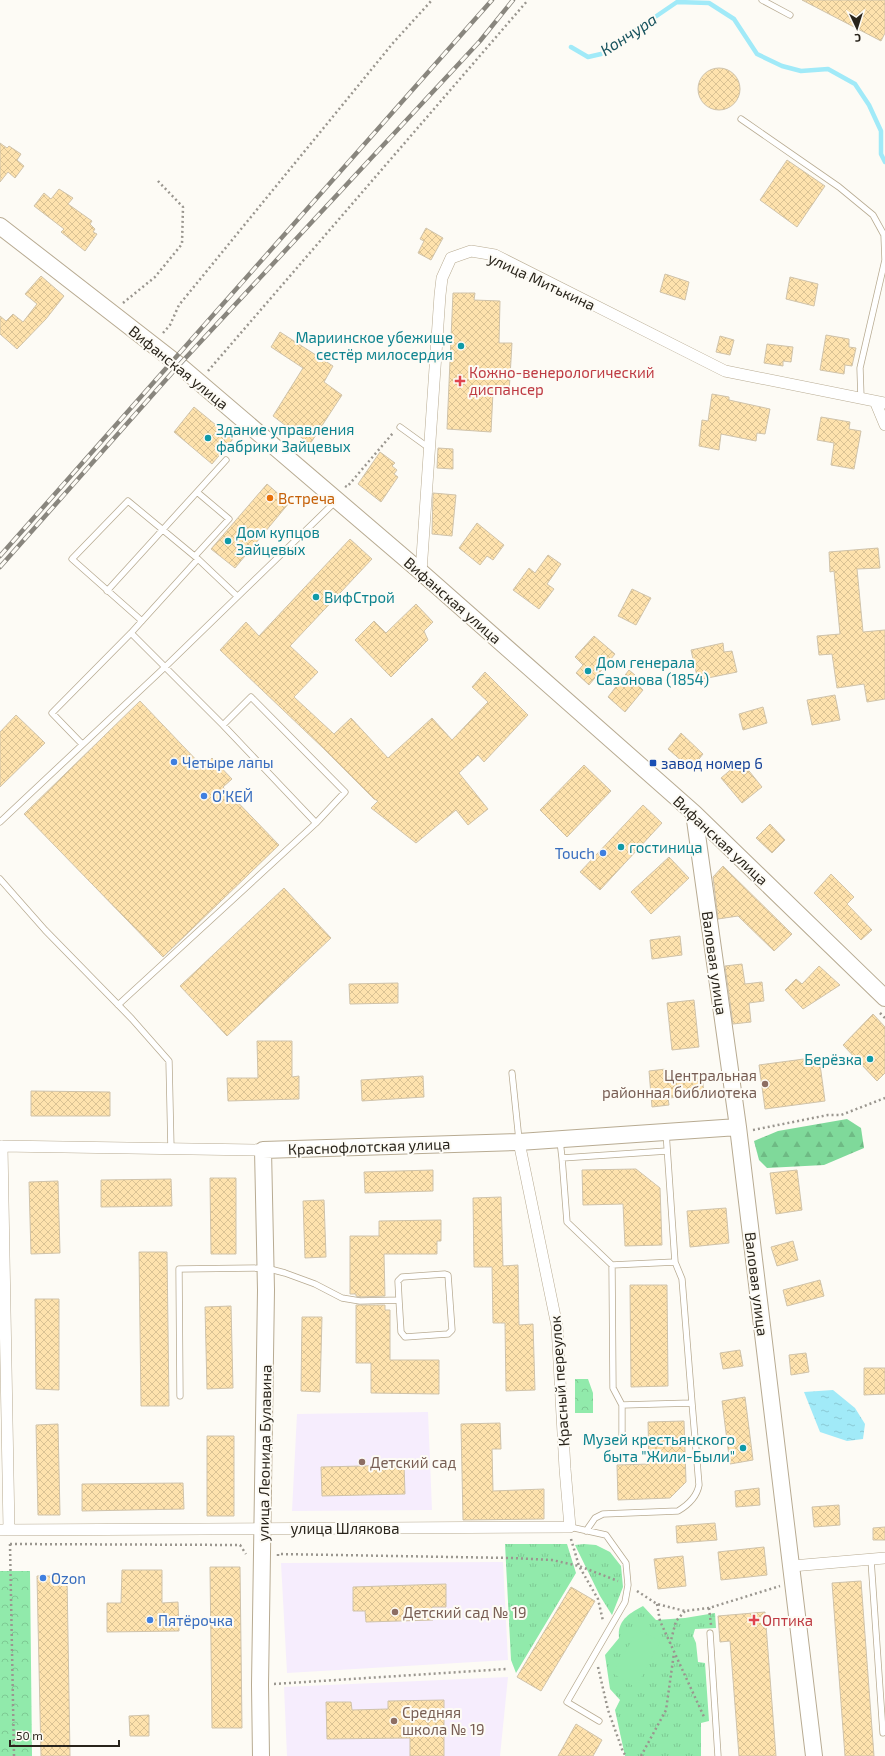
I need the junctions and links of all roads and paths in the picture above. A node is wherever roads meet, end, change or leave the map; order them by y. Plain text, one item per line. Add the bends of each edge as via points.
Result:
1 (432, 0) edge
2 (528, 0) edge
3 (762, 0) edge
4 (790, 15) dead end
5 (741, 119) dead end
6 (156, 179) dead end
7 (0, 226) edge
8 (112, 312) junction
9 (153, 344) junction
10 (214, 376) dead end
11 (861, 398) junction
12 (880, 402) edge
13 (885, 425) edge
14 (400, 427) joint
15 (429, 448) junction
16 (226, 460) dead end
17 (341, 482) dead end
18 (197, 492) junction
19 (336, 500) junction
20 (163, 530) junction
21 (197, 557) junction
22 (421, 572) junction
23 (107, 591) junction
24 (237, 596) junction
25 (142, 621) junction
26 (131, 633) junction
27 (164, 668) junction
28 (223, 725) junction
29 (82, 744) junction
30 (694, 813) junction
31 (0, 822) edge
32 (316, 823) junction
33 (0, 879) edge
34 (885, 998) edge
35 (118, 1005) junction
36 (512, 1073) dead end
37 (885, 1098) edge
38 (738, 1131) junction
39 (666, 1132) junction
40 (560, 1139) junction
41 (519, 1142) junction
42 (1, 1146) edge
43 (171, 1149) junction
44 (263, 1150) junction
45 (667, 1151) junction
46 (562, 1158) junction
47 (675, 1262) junction
48 (612, 1265) junction
49 (266, 1268) junction
50 (398, 1300) junction
51 (180, 1396) dead end
52 (692, 1403) junction
53 (622, 1405) junction
54 (622, 1440) dead end
55 (570, 1526) junction
56 (262, 1528) junction
57 (4, 1530) edge
58 (586, 1531) junction
59 (10, 1544) junction
60 (885, 1558) edge
61 (871, 1560) junction
62 (263, 1566) junction
63 (579, 1566) junction
64 (792, 1566) junction
65 (628, 1585) junction
66 (783, 1585) dead end
67 (657, 1604) junction
68 (709, 1608) junction
69 (685, 1610) junction
70 (712, 1622) dead end
71 (710, 1633) dead end
72 (606, 1634) junction
73 (670, 1644) junction
74 (674, 1652) junction
75 (595, 1654) junction
76 (506, 1669) dead end
77 (260, 1685) junction
78 (599, 1721) dead end
79 (716, 1724) junction
80 (883, 1733) dead end
81 (14, 1756) edge
82 (261, 1756) edge
83 (626, 1756) edge
84 (642, 1756) edge
85 (718, 1756) edge
86 (814, 1756) edge

1 - 9 path via 393,43 179,305 170,324
2 - 10 path via 208,371
3 - 4 lane
5 - 11 lane via 839,187 873,215 884,235 885,260 860,368
6 - 8 path via 183,207 182,244 155,277
7 - 8 main road, Вифанская улица
8 - 9 main road, Вифанская улица
9 - 19 main road, Вифанская улица
11 - 12 street, улица Митькина
11 - 15 street, улица Митькина via 725,371 495,255 471,251 451,258 442,278
12 - 13 street
14 - 15 lane
14 - 17 path via 387,438 347,487
15 - 22 street, улица Митькина
16 - 18 lane
18 - 20 lane
18 - 21 lane via 229,519
19 - 22 main road, Вифанская улица
19 - 24 lane
20 - 21 lane
20 - 23 lane
20 - 23 lane via 128,500 72,559
21 - 24 lane
21 - 25 lane
22 - 30 main road, Вифанская улица
23 - 25 lane
24 - 27 lane
25 - 26 lane
26 - 27 lane
26 - 29 lane via 52,713
27 - 28 lane
27 - 29 lane
28 - 32 lane
28 - 32 lane via 251,697 345,792
29 - 31 lane
30 - 34 main road, Вифанская улица
30 - 38 main road, Валовая улица
32 - 35 lane
33 - 35 lane via 45,930
35 - 43 lane via 169,1061
36 - 41 lane
37 - 38 path via 841,1115
38 - 39 main road, Краснофлотская улица
38 - 64 main road, Валовая улица
39 - 40 main road, Краснофлотская улица
39 - 45 lane
40 - 41 main road, Краснофлотская улица
40 - 46 lane
41 - 44 main road, Краснофлотская улица
41 - 55 street, Красный переулок via 557,1326
42 - 43 street, Краснофлотская улица
42 - 57 street
43 - 44 street, Краснофлотская улица
44 - 49 main road, улица Леонида Булавина
45 - 46 lane
45 - 47 lane
46 - 48 lane via 567,1222
47 - 48 lane
47 - 52 lane via 682,1279
48 - 53 lane via 613,1388
49 - 50 lane via 315,1284 342,1298 360,1301
49 - 51 lane via 179,1269
49 - 56 main road, улица Леонида Булавина
50 - 50 lane via 398,1281 402,1277 448,1275 452,1330 448,1334 405,1337 401,1332
52 - 53 lane
52 - 58 lane via 699,1485 694,1497 678,1511 600,1515
53 - 54 lane
55 - 56 street, улица Шлякова
55 - 58 lane
55 - 63 path
56 - 57 street, улица Шлякова
56 - 62 main road, улица Леонида Булавина
57 - 59 path
58 - 65 lane via 606,1535 626,1563
59 - 62 path via 240,1545 255,1566
59 - 81 path
60 - 61 street
61 - 64 street
61 - 80 lane
62 - 63 path via 271,1566 278,1554 511,1558 552,1560
62 - 77 main road, улица Леонида Булавина
63 - 65 path
63 - 72 path via 598,1599
64 - 86 main road, Валовая улица
65 - 67 path
65 - 72 lane via 625,1602
66 - 68 path
67 - 69 path
67 - 73 path via 660,1621
68 - 69 path
68 - 70 path
69 - 73 path via 676,1621
71 - 79 lane
72 - 75 lane
73 - 74 path
74 - 79 path via 708,1725
74 - 84 path via 666,1710
75 - 78 lane via 567,1702
75 - 83 path via 608,1710
76 - 77 path
77 - 82 main road, улица Леонида Булавина
79 - 85 lane

